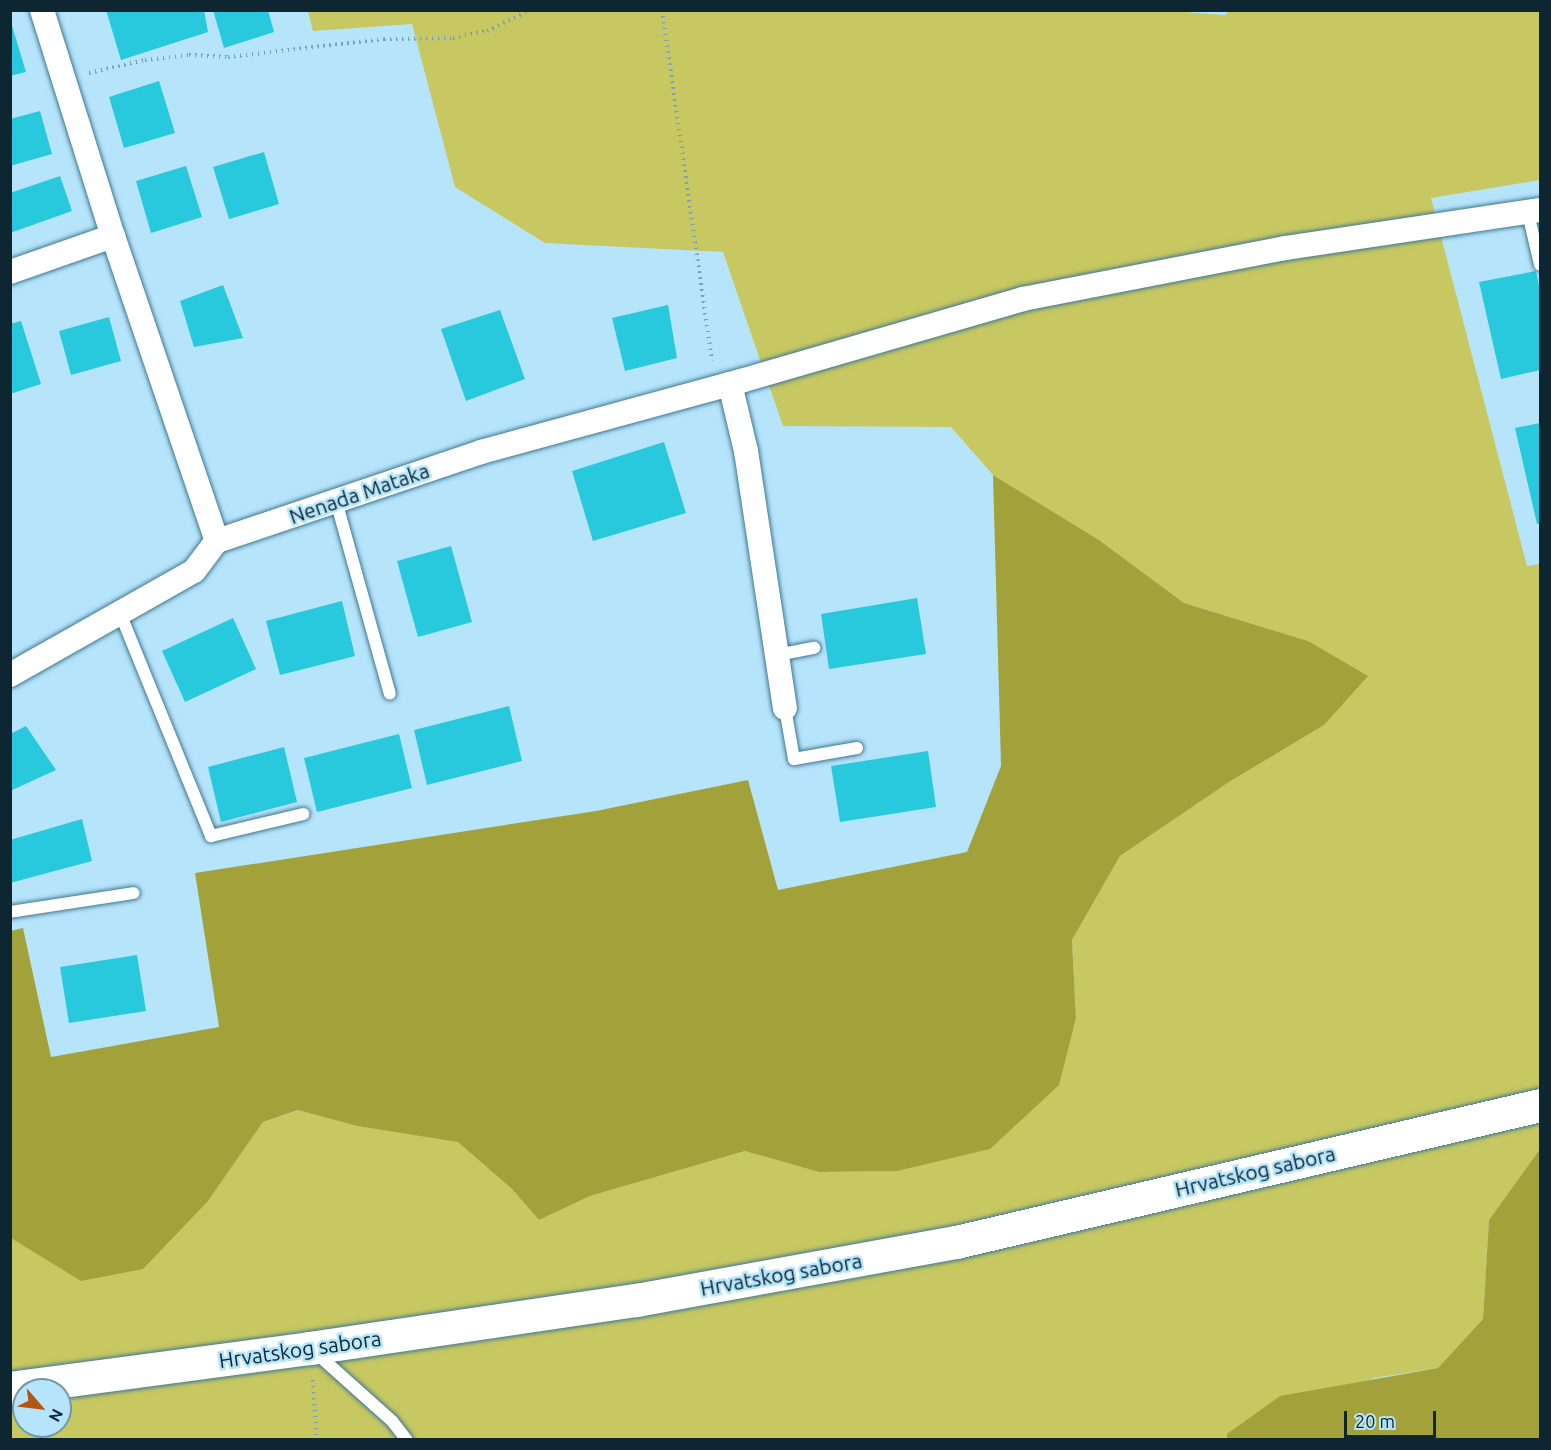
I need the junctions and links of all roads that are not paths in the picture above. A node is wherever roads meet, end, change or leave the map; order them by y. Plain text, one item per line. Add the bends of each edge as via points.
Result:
1 (42, 10) edge
2 (1534, 211) edge
3 (112, 236) junction
4 (1540, 265) edge
5 (10, 272) edge
6 (729, 384) junction
7 (336, 501) junction
8 (217, 541) junction
9 (120, 613) junction
10 (814, 648) dead end
11 (777, 655) junction
12 (10, 675) edge
13 (390, 694) dead end
14 (785, 708) joint
15 (857, 748) dead end
16 (303, 814) dead end
17 (134, 893) dead end
18 (10, 912) edge
19 (1540, 1105) edge
20 (310, 1348) junction
21 (10, 1388) edge
22 (407, 1440) edge

1 - 3 street
2 - 4 lane
2 - 6 street, Nenada Mataka via 1286,248 1023,299
3 - 5 street
3 - 8 street
6 - 7 street, Nenada Mataka via 480,452
6 - 11 street via 747,452
7 - 8 street, Nenada Mataka
7 - 13 lane
8 - 9 street via 194,571
9 - 12 street
9 - 16 lane via 211,836
10 - 11 lane
11 - 14 street
14 - 15 lane via 794,759
17 - 18 lane
19 - 20 main road, Hrvatskog sabora via 956,1242 636,1300
20 - 21 main road, Hrvatskog sabora
20 - 22 lane via 392,1421

